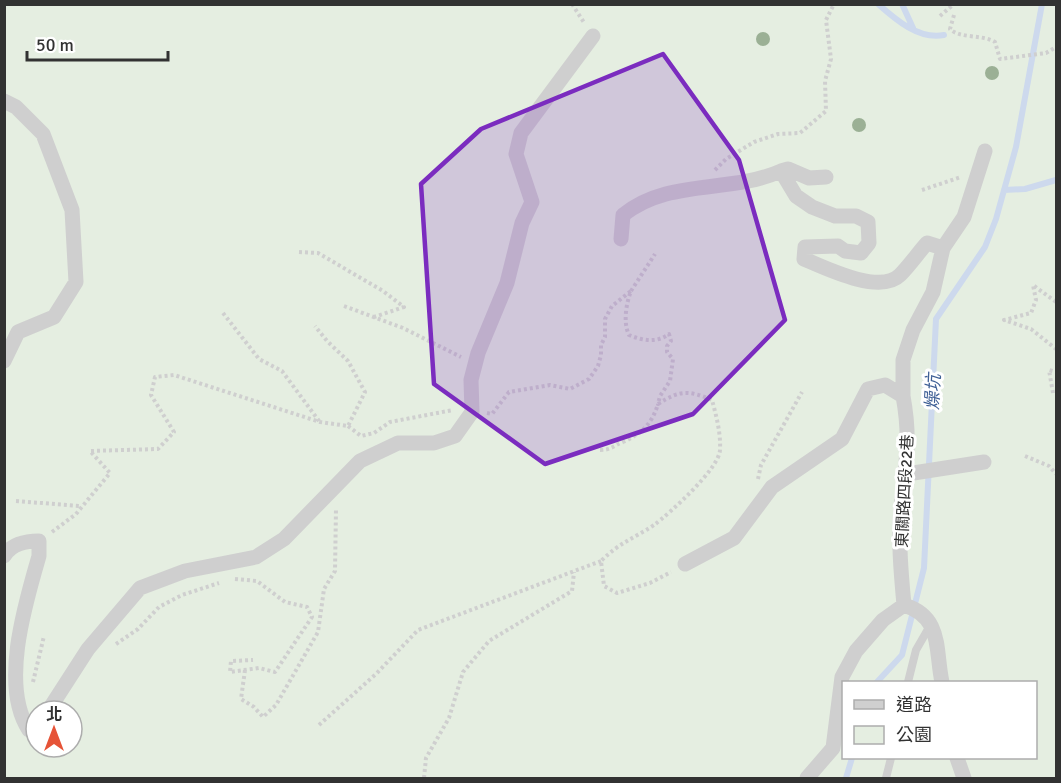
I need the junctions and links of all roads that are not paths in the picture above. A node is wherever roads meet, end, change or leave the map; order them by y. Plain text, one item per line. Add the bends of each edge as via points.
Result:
1 (593, 36) road end
2 (4, 101) edge
3 (985, 151) dead end
4 (781, 171) junction
5 (826, 177) dead end
6 (621, 239) dead end
7 (943, 248) junction
8 (4, 361) edge
9 (903, 396) junction
10 (984, 462) dead end
11 (907, 474) junction
12 (4, 555) edge
13 (685, 564) road end
14 (904, 605) junction
15 (932, 623) junction
16 (908, 681) edge
17 (942, 681) edge
18 (56, 699) edge
19 (24, 723) edge
20 (891, 759) edge
21 (957, 759) edge
22 (807, 778) edge
23 (886, 778) edge
24 (964, 778) edge

1 - 18 street via 521,133 516,154 532,202 522,223 507,283 475,364 472,412 455,436 434,443 398,443 360,461 284,539 256,556 185,571 141,588 88,649
2 - 8 street via 16,107 43,134 72,210 76,282 54,317 18,332
3 - 7 street via 964,217
4 - 5 street via 788,169 809,178
4 - 6 street via 761,180 673,190 639,202 623,215
4 - 7 street via 796,196 812,207 868,222 869,243 861,253 821,245 805,247 798,254 862,282 899,277 927,243
7 - 9 street, 東關路四段22巷 via 933,292 903,360
9 - 11 street, 東關路四段22巷 via 909,447
9 - 13 street via 885,385 868,389 842,439 772,487 734,538
10 - 11 street
11 - 14 street, 東關路四段22巷 via 901,509
12 - 19 street via 25,541 39,541 39,556 12,653 20,718
14 - 15 street via 917,609
14 - 22 street via 883,620 856,651 842,677 833,748
15 - 16 lane via 916,650
15 - 17 street
20 - 23 lane
21 - 24 street

